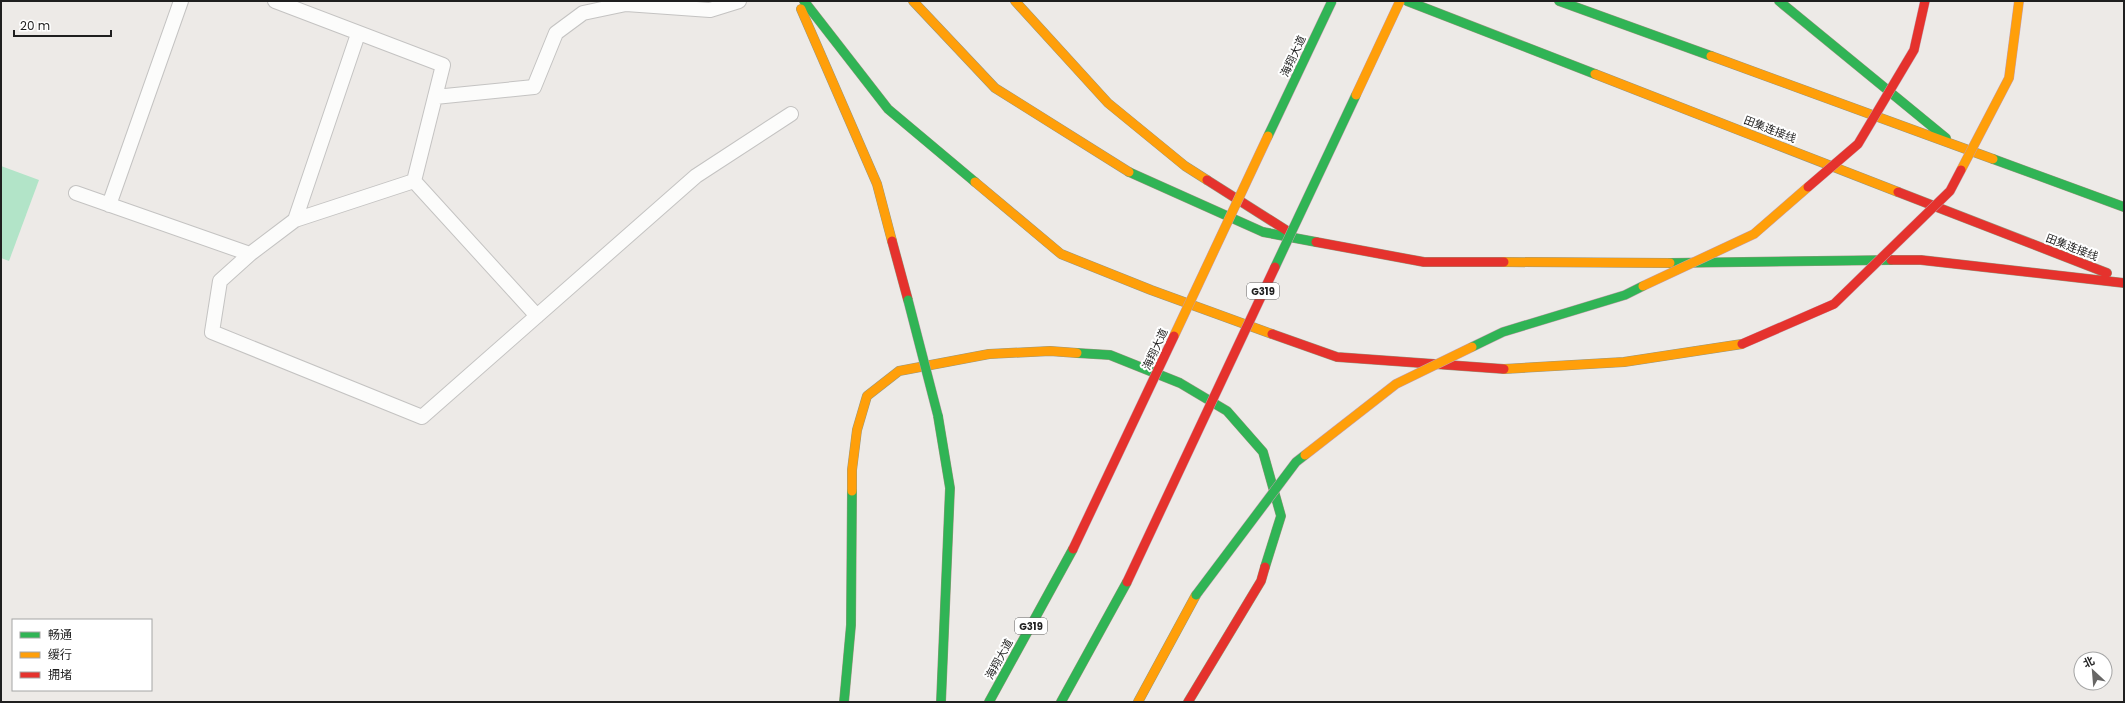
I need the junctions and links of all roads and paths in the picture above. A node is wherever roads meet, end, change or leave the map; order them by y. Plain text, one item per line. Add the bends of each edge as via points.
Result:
1 (181, 1) edge
2 (275, 1) edge
3 (739, 1) edge
4 (797, 1) edge
5 (804, 1) edge
6 (913, 1) edge
7 (1015, 1) edge
8 (1332, 1) edge
9 (1400, 1) edge
10 (1408, 1) edge
11 (1559, 1) edge
12 (1779, 1) edge
13 (1925, 1) edge
14 (2019, 1) edge
15 (358, 34) junction
16 (435, 97) junction
17 (791, 114) dead end
18 (1959, 148) junction
19 (414, 181) junction
20 (76, 193) dead end
21 (109, 205) junction
22 (2124, 207) edge
23 (295, 220) junction
24 (1300, 239) junction
25 (250, 254) junction
26 (2124, 280) edge
27 (2124, 283) edge
28 (537, 316) junction
29 (844, 702) edge
30 (941, 702) edge
31 (989, 702) edge
32 (1061, 702) edge
33 (1138, 702) edge
34 (1188, 702) edge

1 - 21 lane
2 - 15 lane
3 - 16 lane via 710,10 626,4 583,12 556,33 534,87
4 - 30 main road, bridge via 877,184 938,416 950,488
5 - 14 main road, bridge via 888,109 1061,254 1151,290 1337,357 1502,369 1624,362 1742,344 1834,304 1950,191 2009,78
6 - 24 main road via 995,88 1123,169 1263,232
7 - 24 main road via 1108,103 1185,166
8 - 31 main road, 海翔大道 / G319, bridge via 1073,549
9 - 32 main road, G319, bridge via 1127,582
10 - 26 main road, 田集连接线
11 - 18 main road
12 - 18 main road
13 - 33 main road, bridge via 1914,50 1858,144 1754,234 1625,294 1503,332 1396,384 1296,462 1196,595
15 - 16 lane via 442,65
15 - 23 lane
16 - 19 lane
17 - 28 lane via 696,176
18 - 22 main road
19 - 23 lane
19 - 28 lane
20 - 21 lane
21 - 25 lane
23 - 25 lane
24 - 27 main road via 1424,262 1688,263 1921,260
25 - 28 lane via 220,281 212,332 422,416
29 - 34 main road via 851,625 852,470 857,430 867,396 899,371 989,354 1050,351 1110,355 1180,383 1227,411 1263,452 1281,516 1261,581

